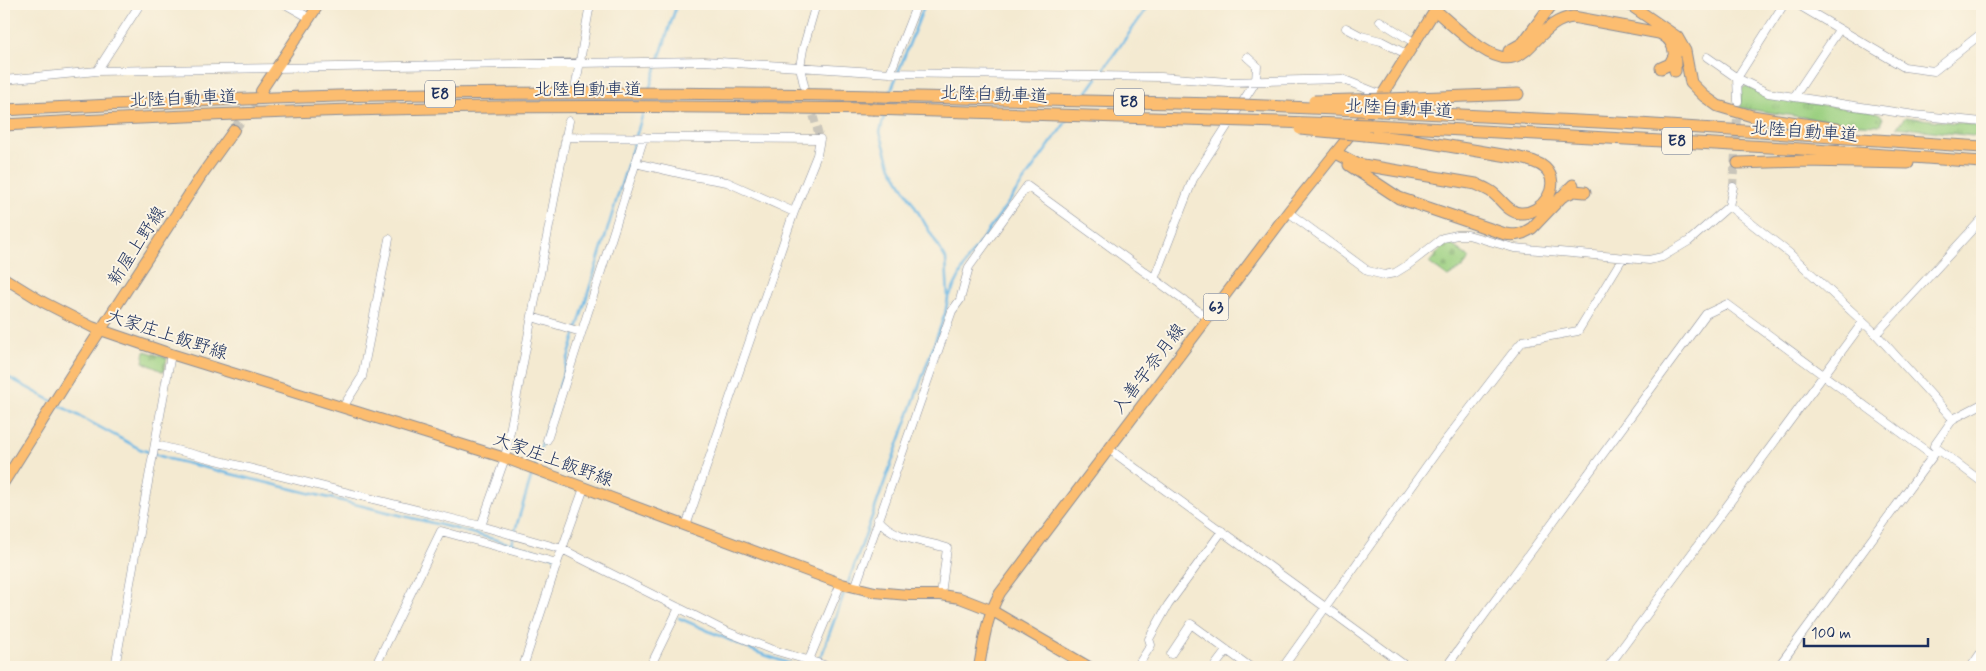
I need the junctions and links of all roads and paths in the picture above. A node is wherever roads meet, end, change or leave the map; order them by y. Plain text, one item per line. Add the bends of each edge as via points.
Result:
1 (4, 4) edge
2 (140, 4) edge
3 (285, 4) edge
4 (320, 4) edge
5 (590, 4) edge
6 (816, 4) edge
7 (917, 4) edge
8 (1552, 4) edge
9 (1629, 4) edge
10 (1784, 4) edge
11 (1797, 4) edge
12 (1437, 7) edge
13 (4, 9) edge
14 (310, 18) junction
15 (1380, 21) dead end
16 (1346, 28) dead end
17 (1839, 30) junction
18 (1982, 33) edge
19 (1415, 42) junction
20 (1675, 53) junction
21 (1408, 55) junction
22 (1247, 56) dead end
23 (1707, 57) dead end
24 (580, 62) junction
25 (800, 67) junction
26 (277, 68) junction
27 (1662, 68) dead end
28 (97, 71) junction
29 (1675, 71) dead end
30 (890, 73) junction
31 (1737, 78) junction
32 (4, 80) edge
33 (1256, 81) junction
34 (576, 84) dead end
35 (804, 85) dead end
36 (261, 91) tunnel mouth
37 (1518, 94) dead end
38 (1386, 97) junction
39 (1794, 97) junction
40 (1738, 101) tunnel mouth
41 (1217, 104) junction
42 (4, 110) edge
43 (1209, 119) junction
44 (569, 122) dead end
45 (1982, 122) edge
46 (4, 124) edge
47 (234, 130) tunnel mouth
48 (566, 137) junction
49 (644, 137) junction
50 (1982, 147) edge
51 (1336, 152) junction
52 (635, 163) junction
53 (1738, 163) dead end
54 (1982, 163) edge
55 (1573, 184) dead end
56 (1733, 187) tunnel mouth
57 (1585, 192) dead end
58 (1561, 196) junction
59 (1729, 206) junction
60 (794, 212) junction
61 (1288, 212) junction
62 (1982, 219) edge
63 (389, 239) dead end
64 (1622, 259) junction
65 (4, 278) edge
66 (1154, 279) junction
67 (532, 317) junction
68 (1208, 318) junction
69 (1863, 322) junction
70 (101, 330) junction
71 (581, 332) junction
72 (1876, 334) junction
73 (172, 354) junction
74 (1824, 374) junction
75 (1982, 404) edge
76 (343, 408) junction
77 (1953, 419) junction
78 (547, 440) dead end
79 (156, 446) junction
80 (1109, 449) junction
81 (1936, 453) junction
82 (505, 458) junction
83 (4, 482) edge
84 (1982, 482) edge
85 (584, 488) junction
86 (878, 519) junction
87 (480, 526) junction
88 (686, 526) junction
89 (1222, 531) junction
90 (562, 549) junction
91 (557, 563) junction
92 (841, 583) junction
93 (855, 588) junction
94 (941, 594) junction
95 (679, 608) junction
96 (1326, 608) junction
97 (991, 610) junction
98 (1227, 650) junction
99 (1982, 652) edge
100 (1171, 654) dead end
101 (807, 663) edge
102 (115, 667) edge
103 (375, 667) edge
104 (523, 667) edge
105 (650, 667) edge
106 (831, 667) edge
107 (979, 667) edge
108 (1089, 667) edge
109 (1137, 667) edge
110 (1214, 667) edge
111 (1250, 667) edge
112 (1283, 667) edge
113 (1407, 667) edge
114 (1446, 667) edge
115 (1608, 667) edge
116 (1778, 667) edge
117 (1971, 667) edge

1 - 13 street
2 - 28 street
3 - 14 street
4 - 14 main road
5 - 24 street
6 - 25 street
7 - 30 street
8 - 12 highway via 1522,43 1500,52
9 - 50 highway via 1677,37 1685,51 1691,83 1704,96 1727,110 1838,130
10 - 31 street
11 - 17 street
12 - 19 main road, 入善宇奈月線 / 63
12 - 20 highway via 1488,52 1504,58 1520,54 1552,25 1573,17 1659,33 1670,41
14 - 26 main road
15 - 19 street
16 - 21 street
17 - 18 street via 1904,67 1934,71
17 - 39 street
19 - 21 main road, 入善宇奈月線 / 63
20 - 27 highway via 1670,64
20 - 29 highway
21 - 38 main road, 入善宇奈月線 / 63
22 - 33 street via 1257,66
23 - 31 street
24 - 25 street via 704,60
24 - 26 street
24 - 34 street
25 - 30 street
25 - 35 street
26 - 28 street
26 - 36 main road
28 - 32 street
30 - 33 street
31 - 39 street via 1768,93
31 - 40 street
33 - 38 street via 1342,79
33 - 66 street via 1193,179
37 - 38 highway
38 - 41 highway, bridge
38 - 51 main road, 入善宇奈月線 / 63
39 - 45 street
41 - 42 highway, 北陸自動車道 / E8, bridge via 707,93 433,94
41 - 50 highway, 北陸自動車道 / E8, bridge via 1639,124
43 - 46 highway, 北陸自動車道 / E8, bridge via 872,109 646,107 435,108
43 - 51 highway, bridge via 1413,140 1520,158 1546,169 1553,183 1549,196 1536,210 1520,213 1512,211 1494,194 1476,184 1357,164
43 - 54 highway, 北陸自動車道 / E8, bridge via 1787,148
44 - 48 street
47 - 70 main road, 新屋上野線
48 - 49 street
48 - 67 street
49 - 52 street
49 - 60 street via 820,138
51 - 58 highway via 1354,169 1399,198 1505,234 1516,236 1532,228
51 - 61 main road, 入善宇奈月線 / 63
52 - 60 street via 727,182
52 - 71 street
53 - 54 highway
55 - 58 highway
56 - 59 street
57 - 58 highway via 1574,191
59 - 64 street via 1689,241 1662,257
59 - 69 street via 1789,253
60 - 88 street
61 - 64 street via 1368,271 1384,275 1408,265 1443,238 1457,235 1514,248
61 - 68 main road, 入善宇奈月線 / 63
62 - 72 street
63 - 76 street via 362,377
64 - 96 street via 1578,331 1523,341 1515,350 1438,450
65 - 70 main road, 大家庄上飯野線 via 62,312
66 - 68 street
66 - 86 street via 1027,186 969,267 960,300 952,311
67 - 71 street
67 - 82 street
68 - 80 main road, 入善宇奈月線 / 63
69 - 72 street
69 - 74 street
70 - 73 main road, 大家庄上飯野線
70 - 83 main road, 新屋上野線
71 - 78 street
72 - 77 street
73 - 76 main road, 大家庄上飯野線
73 - 79 street
74 - 81 street
74 - 114 street via 1727,304 1706,314
74 - 115 street
75 - 77 street
76 - 82 main road, 大家庄上飯野線
77 - 81 street via 1934,446
79 - 87 street
79 - 102 street
80 - 89 street
80 - 97 main road, 入善宇奈月線 / 63 via 1000,593
81 - 84 street
81 - 116 street
82 - 85 main road, 大家庄上飯野線
82 - 87 street
85 - 88 main road, 大家庄上飯野線
85 - 90 street
86 - 93 street
86 - 94 street via 895,533 947,548
87 - 90 street
88 - 92 main road, 大家庄上飯野線
89 - 96 street
89 - 109 street via 1168,605 1149,639 1151,645
90 - 91 street
90 - 95 street
91 - 103 street via 441,531
91 - 104 street
92 - 93 main road, 大家庄上飯野線
92 - 101 street
93 - 94 main road, 大家庄上飯野線 via 883,593
94 - 97 main road, 大家庄上飯野線
95 - 101 street via 725,631
95 - 105 street
96 - 112 street
96 - 113 street
97 - 107 main road, 入善宇奈月線 / 63
97 - 108 main road, 大家庄上飯野線
98 - 100 street via 1191,624
98 - 110 street
98 - 111 street
99 - 117 street
101 - 106 street

